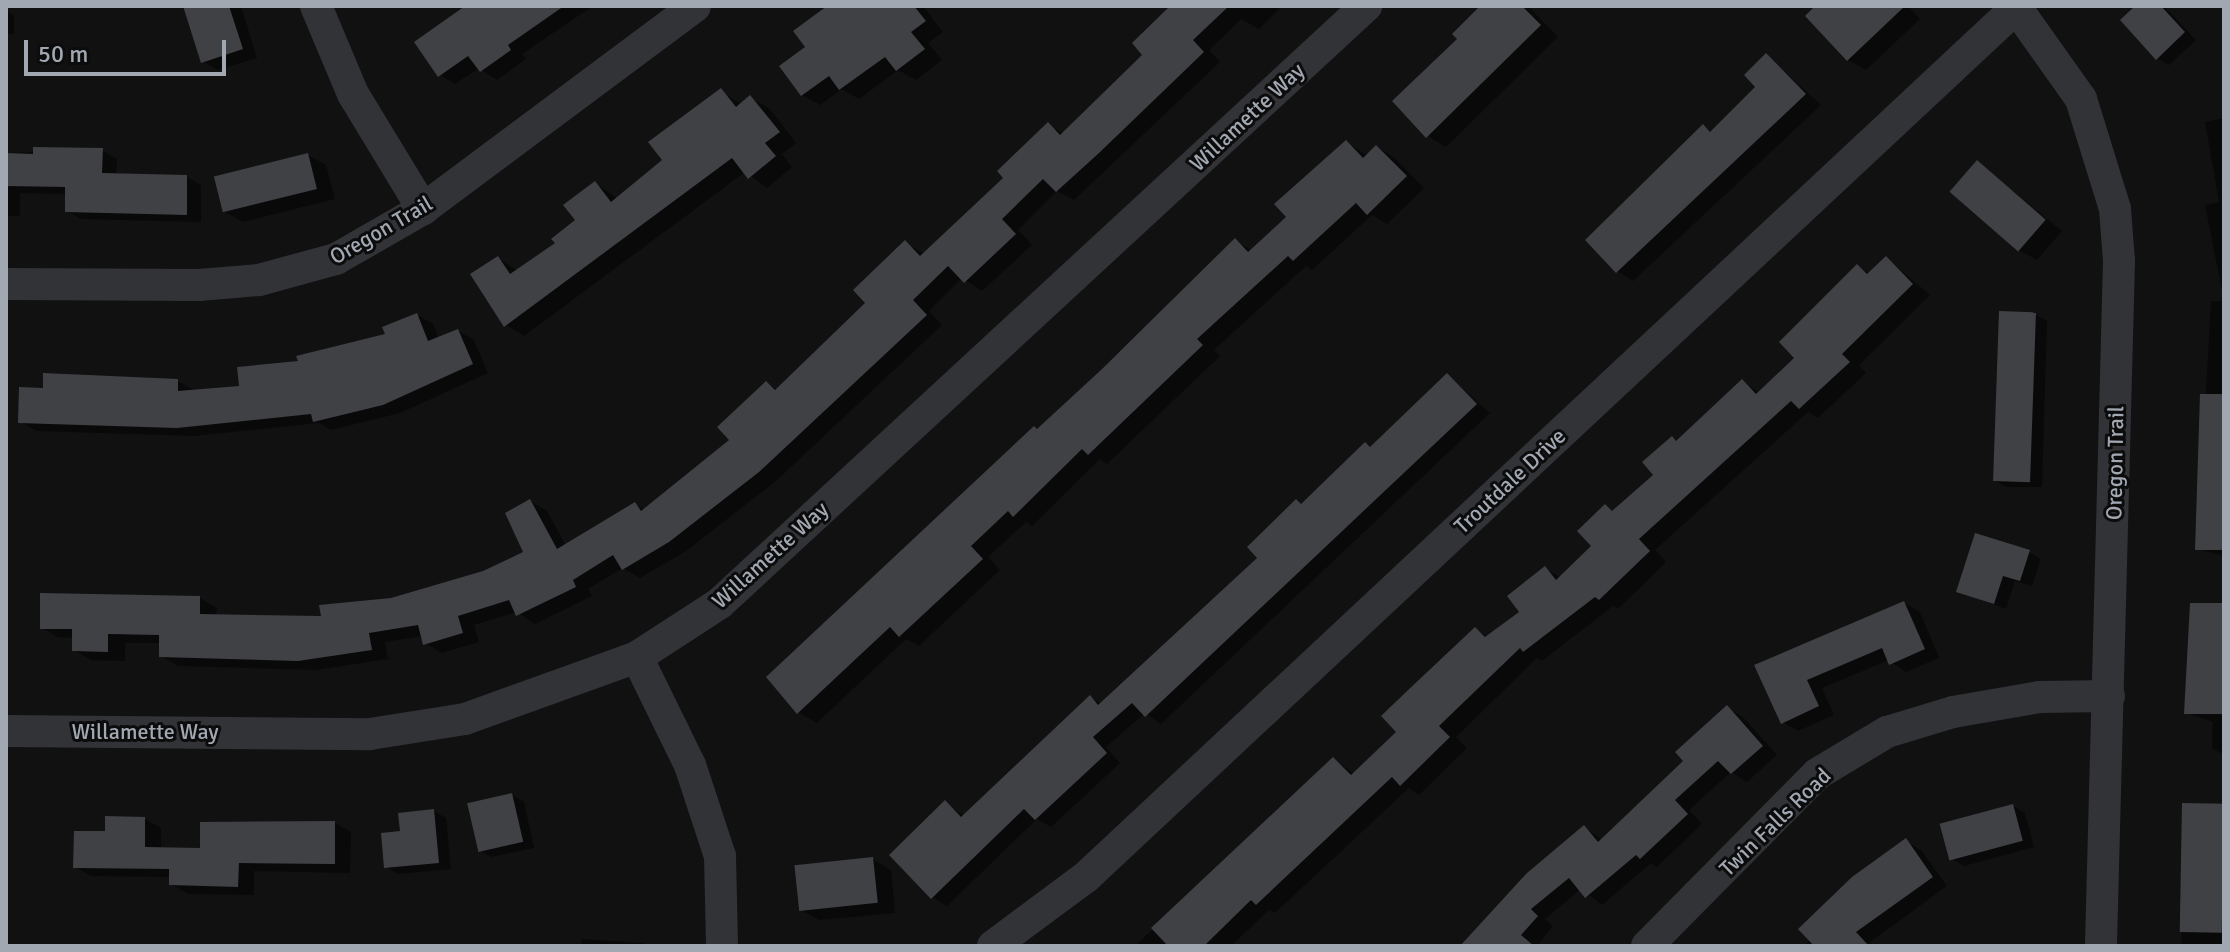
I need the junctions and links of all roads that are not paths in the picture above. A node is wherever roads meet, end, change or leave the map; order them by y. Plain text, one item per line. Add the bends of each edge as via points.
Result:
1 (316, 6) edge
2 (695, 6) edge
3 (1366, 6) edge
4 (2016, 7) edge
5 (423, 209) junction
6 (6, 284) edge
7 (637, 657) junction
8 (2109, 696) junction
9 (6, 731) edge
10 (722, 946) edge
11 (993, 946) edge
12 (1647, 946) edge
13 (2101, 946) edge

1 - 5 street via 353,94
2 - 5 street, Oregon Trail
3 - 7 street, Willamette Way via 720,603
4 - 8 street, Oregon Trail via 2081,99 2115,209 2119,261
4 - 11 street, Troutdale Drive via 1086,877
5 - 6 street, Oregon Trail via 336,259 259,280 117,287
7 - 9 street, Willamette Way via 465,719 370,734
7 - 10 street via 690,765 720,856
8 - 12 street, Twin Falls Road via 2040,697 1953,712 1887,732 1817,774
8 - 13 street, Oregon Trail

